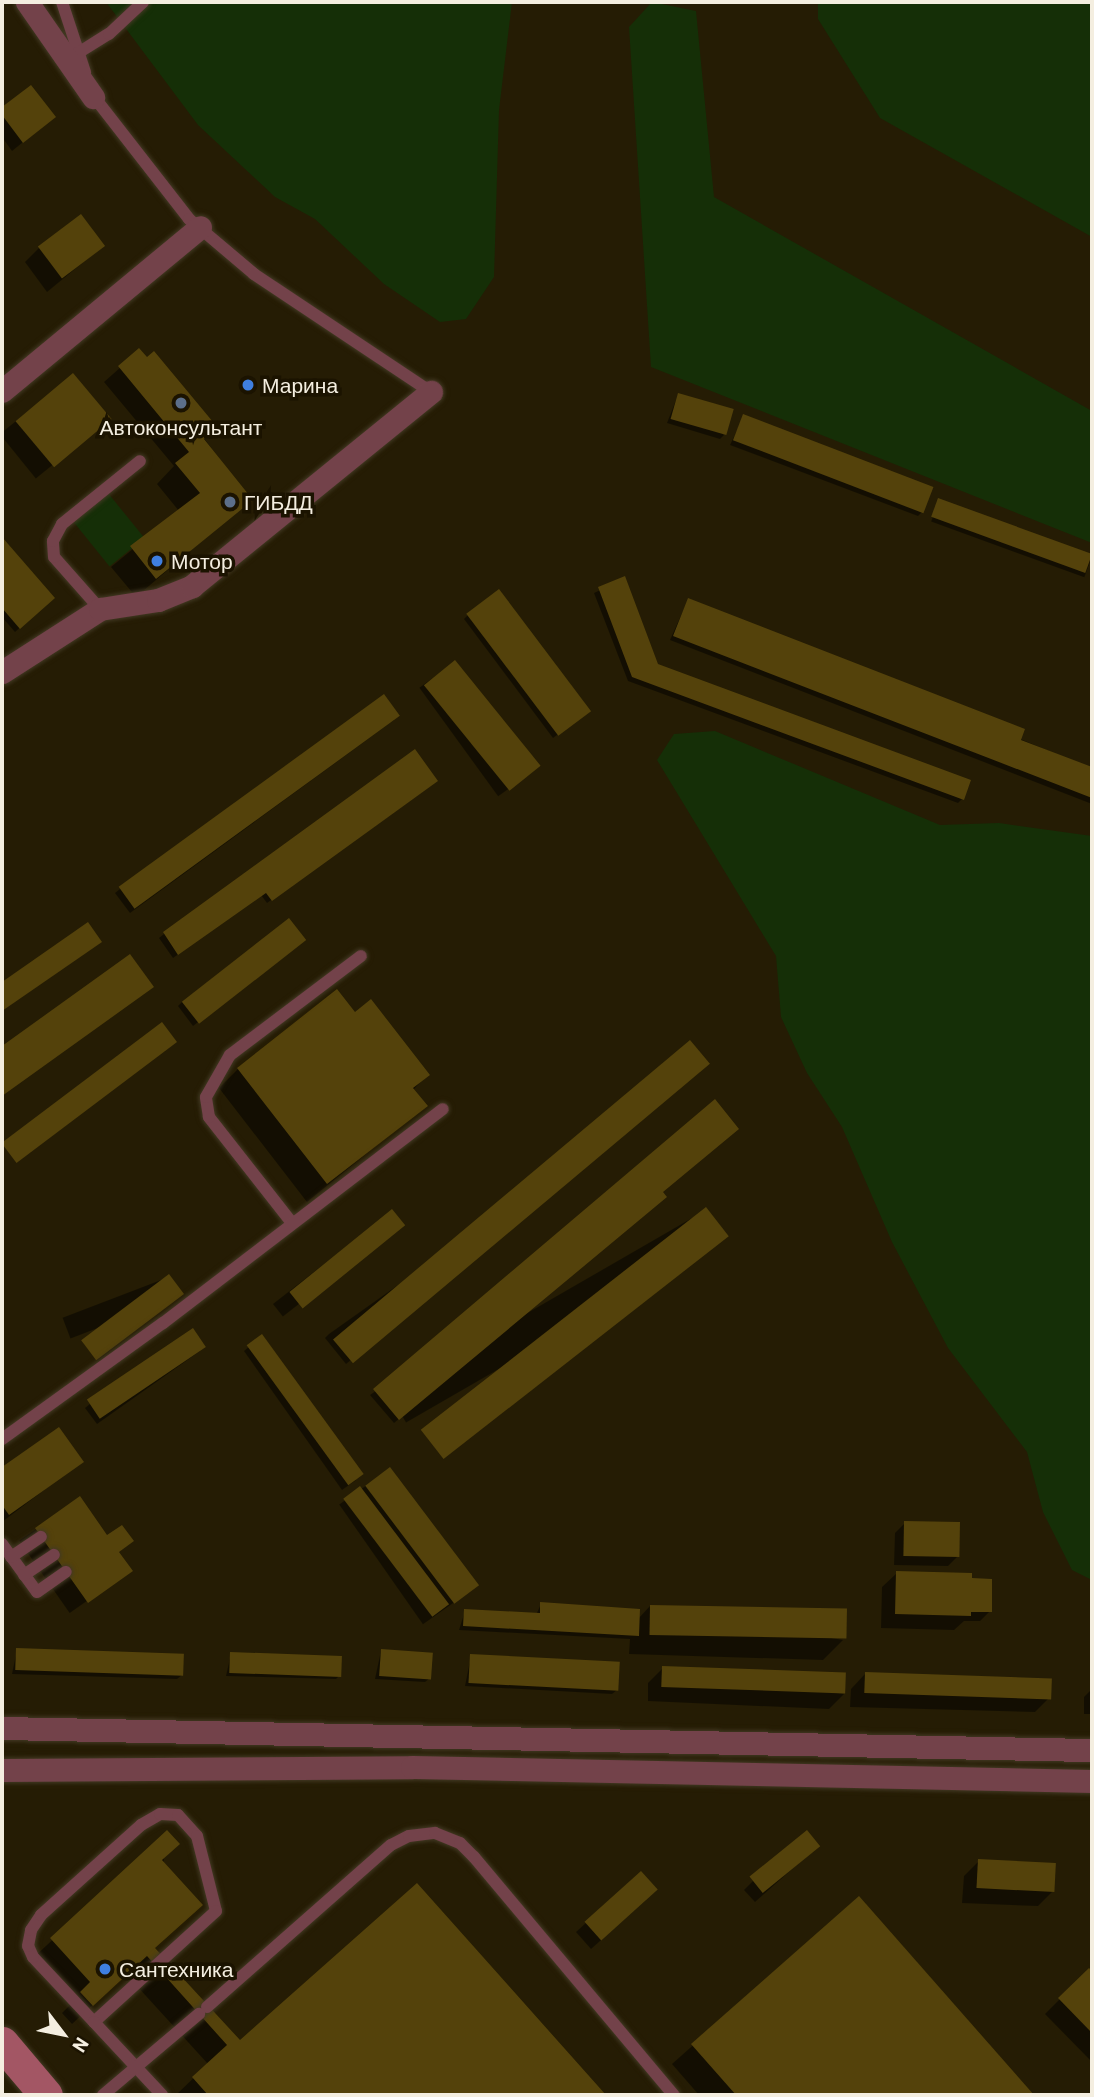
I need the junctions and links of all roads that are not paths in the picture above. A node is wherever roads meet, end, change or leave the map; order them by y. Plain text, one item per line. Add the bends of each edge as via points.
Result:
1 (27, 2) edge
2 (62, 2) edge
3 (143, 2) edge
4 (79, 53) junction
5 (93, 97) junction
6 (200, 227) junction
7 (2, 391) edge
8 (431, 392) joint
9 (140, 461) dead end
10 (100, 609) junction
11 (2, 672) edge
12 (361, 956) dead end
13 (443, 1109) dead end
14 (292, 1223) junction
15 (2, 1439) edge
16 (41, 1537) dead end
17 (2, 1544) edge
18 (54, 1555) dead end
19 (11, 1557) junction
20 (65, 1572) dead end
21 (24, 1575) junction
22 (2, 1728) edge
23 (1092, 1750) edge
24 (2, 1770) edge
25 (1092, 1781) edge
26 (94, 2022) junction
27 (2, 2043) edge
28 (137, 2070) junction
29 (46, 2095) edge
30 (103, 2095) edge
31 (162, 2095) edge
32 (674, 2095) edge

1 - 5 street
2 - 4 lane
3 - 4 lane via 109,34
4 - 5 lane
5 - 6 lane
6 - 7 street
6 - 8 lane via 254,274
8 - 10 street via 192,586 158,600
9 - 10 lane via 62,524 53,541 54,557
10 - 11 street
12 - 14 lane via 229,1055 206,1097 209,1117
13 - 14 lane
14 - 15 lane
16 - 19 lane
17 - 19 lane
18 - 21 lane
19 - 21 lane
20 - 21 lane via 37,1592
22 - 23 street
24 - 25 street via 412,1768
26 - 26 lane via 216,1911 197,1836 178,1815 160,1814 141,1825 41,1915 31,1930 28,1946 33,1957
26 - 28 lane
27 - 29 main road
28 - 30 lane
28 - 31 lane
28 - 32 lane via 391,1844 435,1833 460,1843 474,1857

